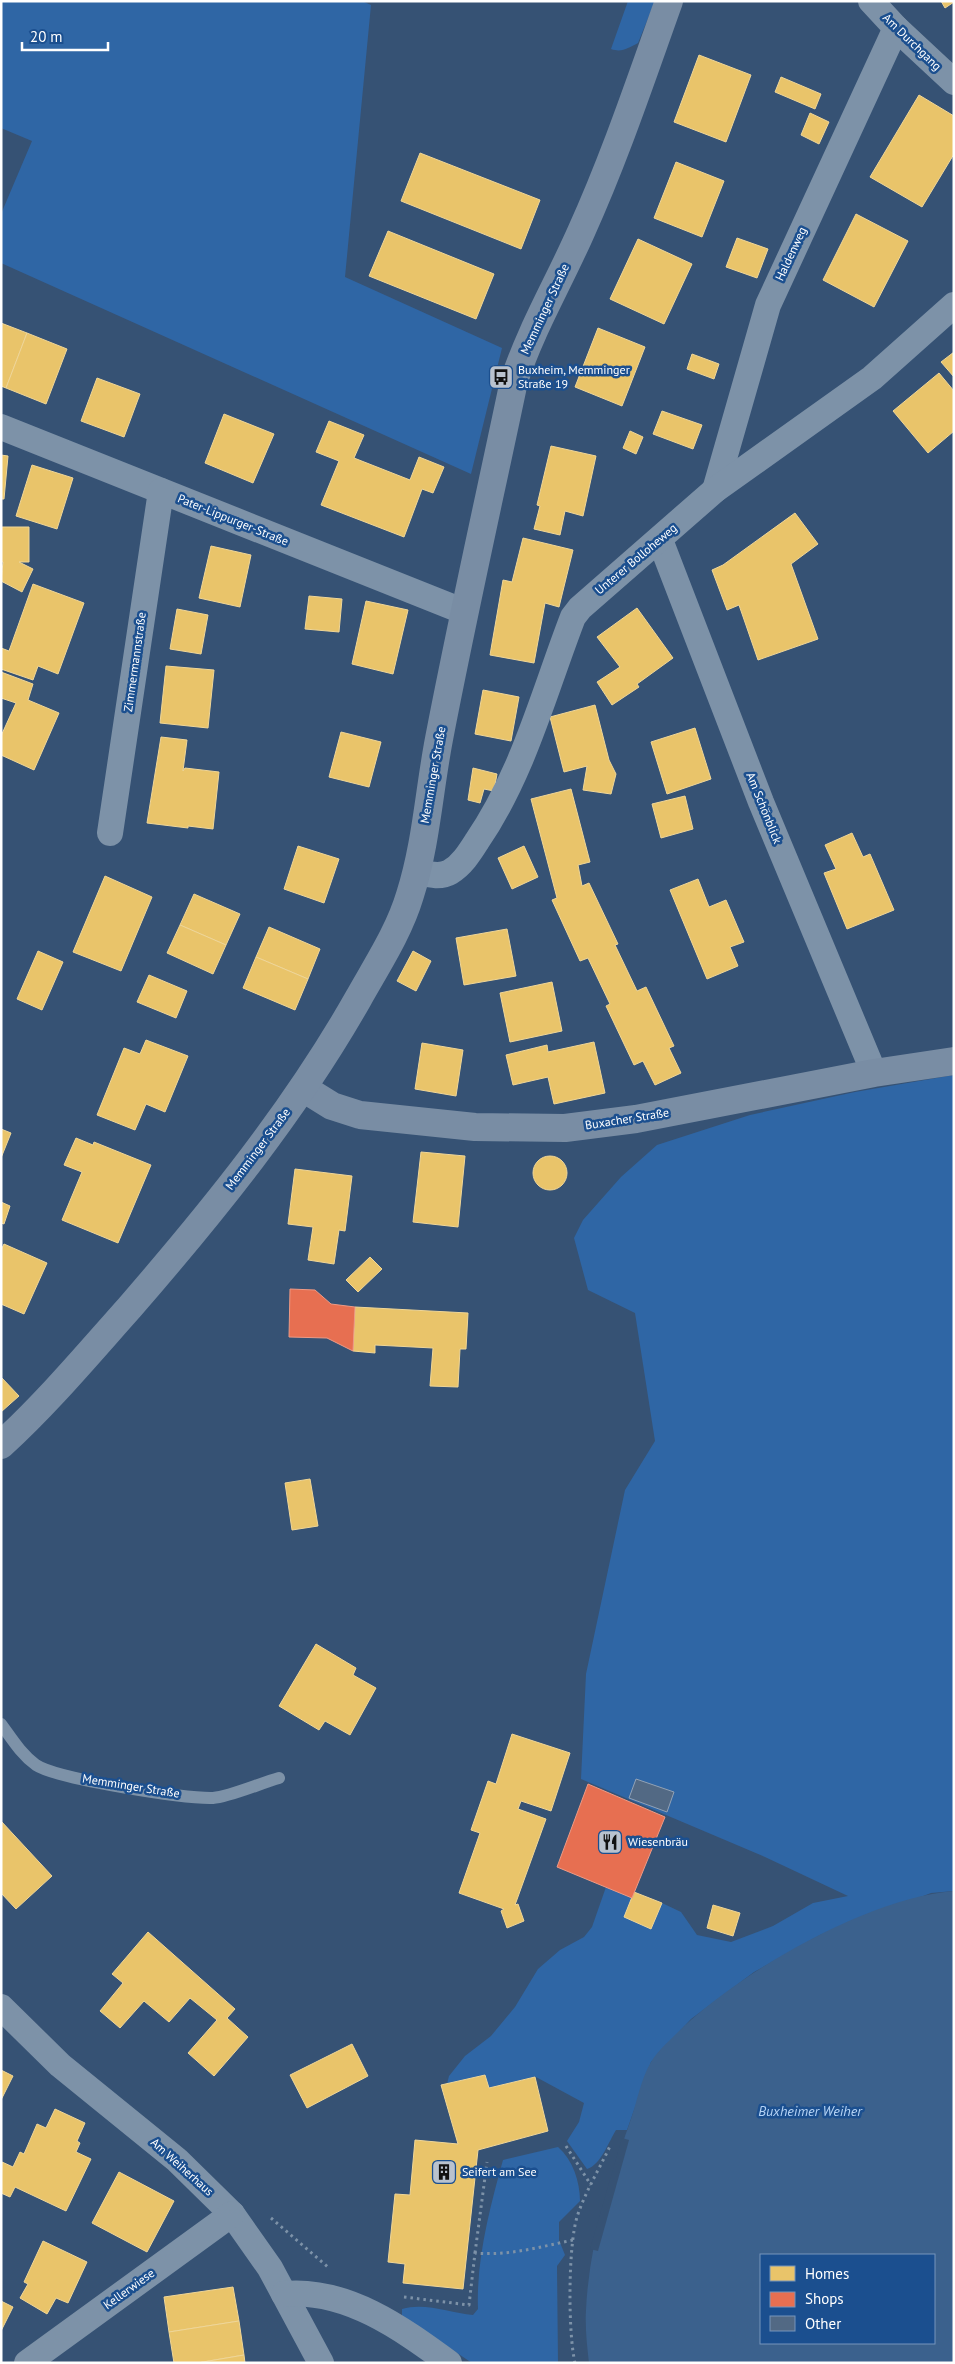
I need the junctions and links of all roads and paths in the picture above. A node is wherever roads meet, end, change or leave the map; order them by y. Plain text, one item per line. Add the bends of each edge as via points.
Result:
1 (669, 1) edge
2 (871, 1) edge
3 (896, 28) junction
4 (954, 82) edge
5 (954, 305) edge
6 (1, 426) edge
7 (715, 490) junction
8 (161, 491) junction
9 (660, 540) junction
10 (465, 612) junction
11 (110, 833) dead end
12 (417, 872) junction
13 (954, 1061) edge
14 (874, 1073) junction
15 (303, 1088) junction
16 (1, 1445) edge
17 (1, 1724) edge
18 (279, 1778) dead end
19 (2, 2007) edge
20 (611, 2144) dead end
21 (566, 2146) dead end
22 (487, 2162) dead end
23 (592, 2186) junction
24 (232, 2214) junction
25 (572, 2240) junction
26 (475, 2253) junction
27 (284, 2294) junction
28 (399, 2296) dead end
29 (26, 2363) edge
30 (321, 2363) edge
31 (449, 2363) edge
32 (575, 2363) edge

1 - 10 street, Memminger Straße via 603,180 514,381
2 - 3 street, Am Durchgang
3 - 4 street, Am Durchgang
3 - 7 street, Haldenweg via 768,305
5 - 7 street, Unterer Bolloheweg via 872,378
6 - 8 street, Pater-Lippurger-Straße
7 - 9 street, Unterer Bolloheweg
8 - 10 street, Pater-Lippurger-Straße
8 - 11 street, Zimmermannstraße
9 - 12 street, Unterer Bolloheweg via 601,587 572,617 521,757 486,829 466,857 449,873
9 - 14 street, Am Schönblick via 761,802
10 - 12 street, Memminger Straße
12 - 15 street, Memminger Straße via 405,910 384,954
13 - 14 street, Buxacher Straße
14 - 15 street, Buxacher Straße via 645,1117 565,1128 475,1127 360,1115 332,1106
15 - 16 street, Memminger Straße via 189,1238 40,1410
17 - 18 lane, Memminger Straße via 23,1754 37,1766 62,1775 163,1793 213,1798
19 - 24 street, Am Weiherhaus via 60,2065 177,2160
20 - 23 path
21 - 23 path
22 - 26 path
23 - 25 path via 577,2217
24 - 27 street, Am Weiherhaus
24 - 29 street, Kellerwiese
25 - 26 path via 516,2251
25 - 32 path via 571,2319
26 - 28 path via 469,2305
27 - 30 street, Am Weiherhaus
27 - 31 street via 304,2292 350,2302 384,2320

